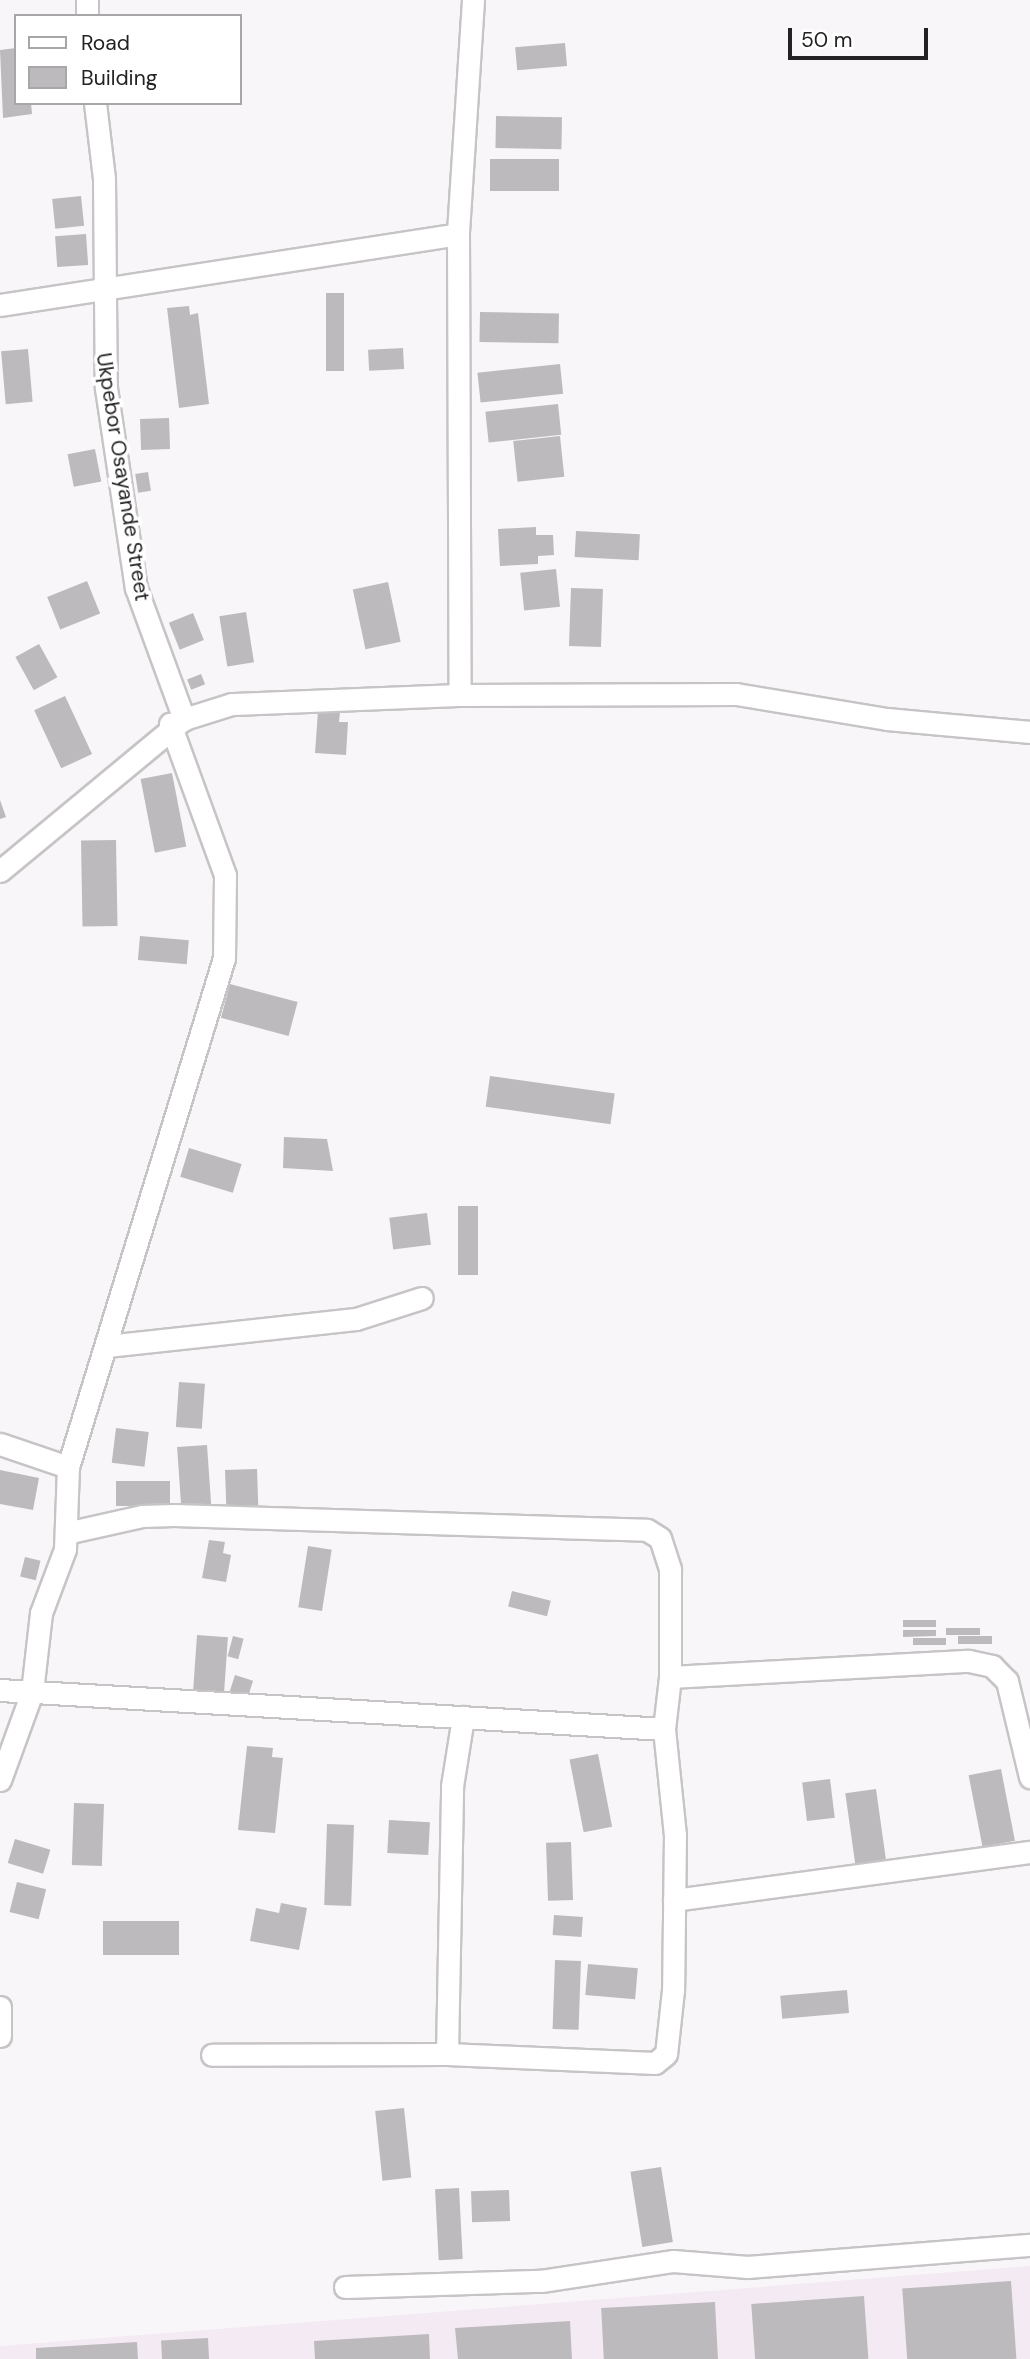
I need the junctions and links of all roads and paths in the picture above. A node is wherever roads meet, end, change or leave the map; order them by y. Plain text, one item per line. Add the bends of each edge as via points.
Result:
1 (473, 0) edge
2 (95, 105) edge
3 (458, 234) junction
4 (106, 285) junction
5 (0, 305) edge
6 (460, 695) junction
7 (177, 722) junction
8 (1030, 732) edge
9 (0, 872) edge
10 (422, 1298) dead end
11 (107, 1346) junction
12 (0, 1444) edge
13 (68, 1467) junction
14 (66, 1534) junction
15 (670, 1676) junction
16 (0, 1690) edge
17 (32, 1692) junction
18 (463, 1717) junction
19 (664, 1729) junction
20 (1030, 1777) edge
21 (0, 1780) edge
22 (1030, 1852) edge
23 (674, 1900) junction
24 (0, 2007) edge
25 (0, 2036) edge
26 (447, 2053) junction
27 (212, 2055) dead end
28 (1030, 2245) edge
29 (345, 2287) dead end

1 - 3 street
2 - 4 street, Ukpebor Osayande Street
3 - 4 street
3 - 6 street
4 - 5 street
4 - 7 street, Ukpebor Osayande Street via 106,388 136,589
6 - 7 street via 246,703
6 - 8 street via 736,694 887,719
7 - 9 street
7 - 11 street, Ukpebor Osayande Street via 225,876 229,917 224,958
10 - 11 street via 356,1319
11 - 13 street, Ukpebor Osayande Street
12 - 13 street
13 - 14 street, Ukpebor Osayande Street
14 - 15 street via 132,1517 174,1515 647,1530 660,1538 670,1569
14 - 17 street, Ukpebor Osayande Street via 41,1613
15 - 19 street
15 - 20 street via 969,1661 992,1666 1017,1704
16 - 17 street
17 - 18 street
17 - 21 street, Ukpebor Osayande Street
18 - 19 street
18 - 26 street via 452,1786
19 - 23 street
22 - 23 street
23 - 26 street via 670,2033 666,2054 655,2063
24 - 25 street
26 - 27 street
28 - 29 street via 748,2267 673,2261 541,2281

